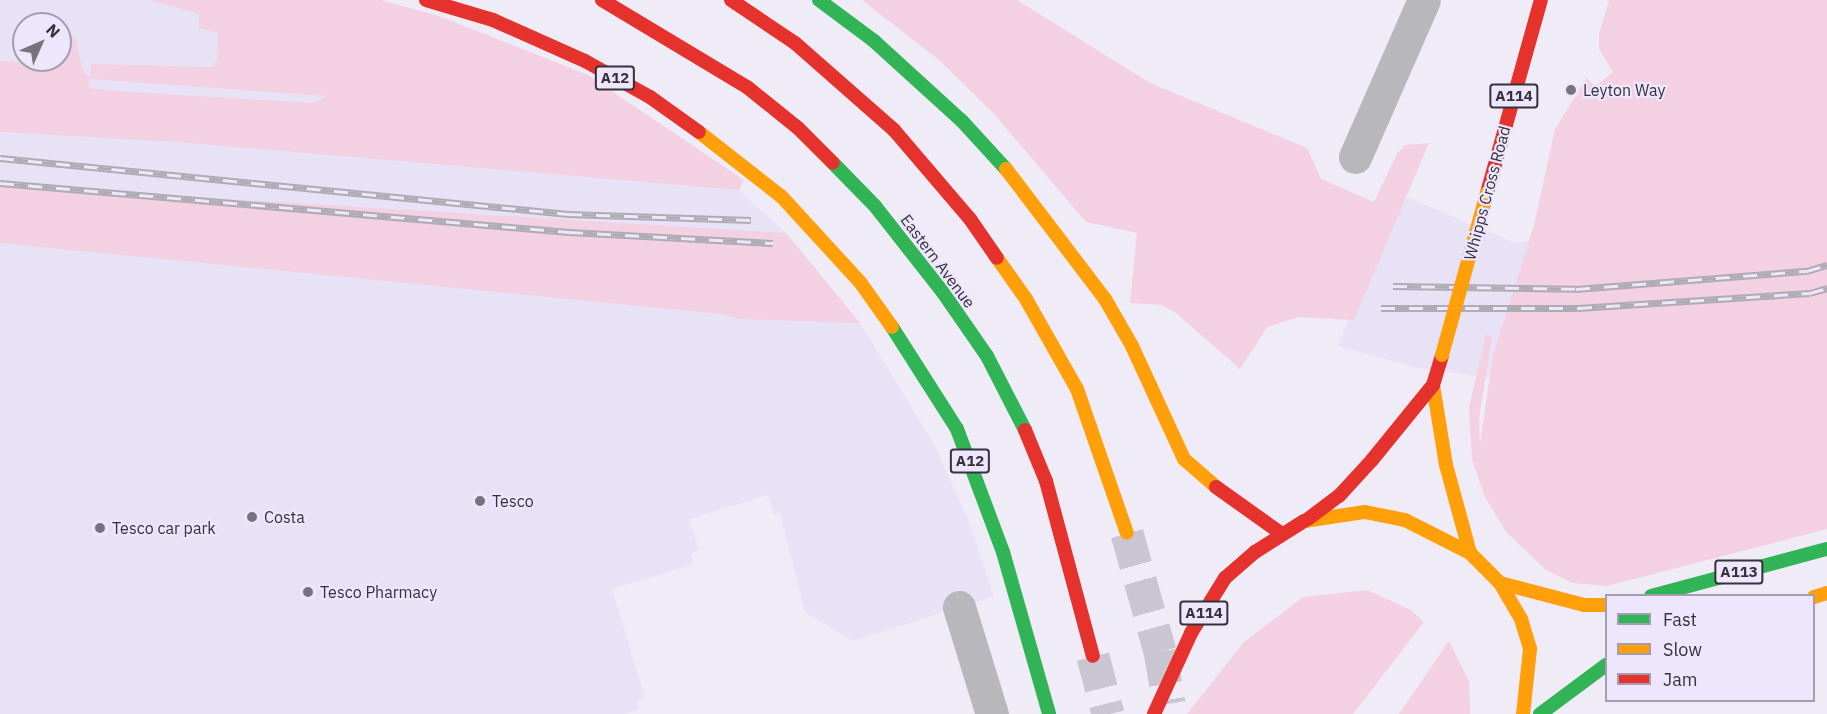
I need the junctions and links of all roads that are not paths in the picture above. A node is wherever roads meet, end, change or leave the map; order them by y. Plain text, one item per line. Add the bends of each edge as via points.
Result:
1 (426, 0) edge
2 (602, 0) edge
3 (731, 0) edge
4 (819, 0) edge
5 (1424, 0) edge
6 (1541, 0) edge
7 (1356, 156) dead end
8 (1433, 385) junction
9 (1308, 519) junction
10 (1127, 533) tunnel mouth
11 (1282, 534) junction
12 (1827, 549) edge
13 (1470, 553) junction
14 (1500, 583) junction
15 (1658, 594) edge
16 (1605, 605) edge
17 (960, 607) dead end
18 (1093, 656) tunnel mouth
19 (1605, 666) edge
20 (992, 714) edge
21 (1049, 714) edge
22 (1154, 714) edge
23 (1523, 714) edge
24 (1540, 714) edge

1 - 21 main road, A12 via 494,21 585,61 650,97 743,163 782,197 860,282 916,361 957,429 1003,552
2 - 18 main road, Eastern Avenue via 684,45 747,87 798,128 875,206 942,291 987,356 1019,415 1046,481
3 - 10 main road via 795,43 849,88 894,130 970,219 1026,299 1077,388
4 - 11 main road via 874,41 962,121 1010,173 1105,299 1132,346 1184,459 1230,500
5 - 7 street
6 - 8 main road, Whipps Cross Road / A114, bridge
8 - 9 main road, Whipps Cross Road / A114 via 1352,482
8 - 13 main road, Whipps Cross Road / A114 via 1446,465
9 - 11 main road, A114
9 - 13 main road, A114 via 1365,512 1405,520
11 - 22 main road, A114 via 1225,578 1191,633
12 - 15 main road, A113
13 - 14 main road, A114
14 - 16 main road via 1584,605
14 - 23 main road, A114 via 1521,619 1530,649
17 - 20 street
19 - 24 main road

